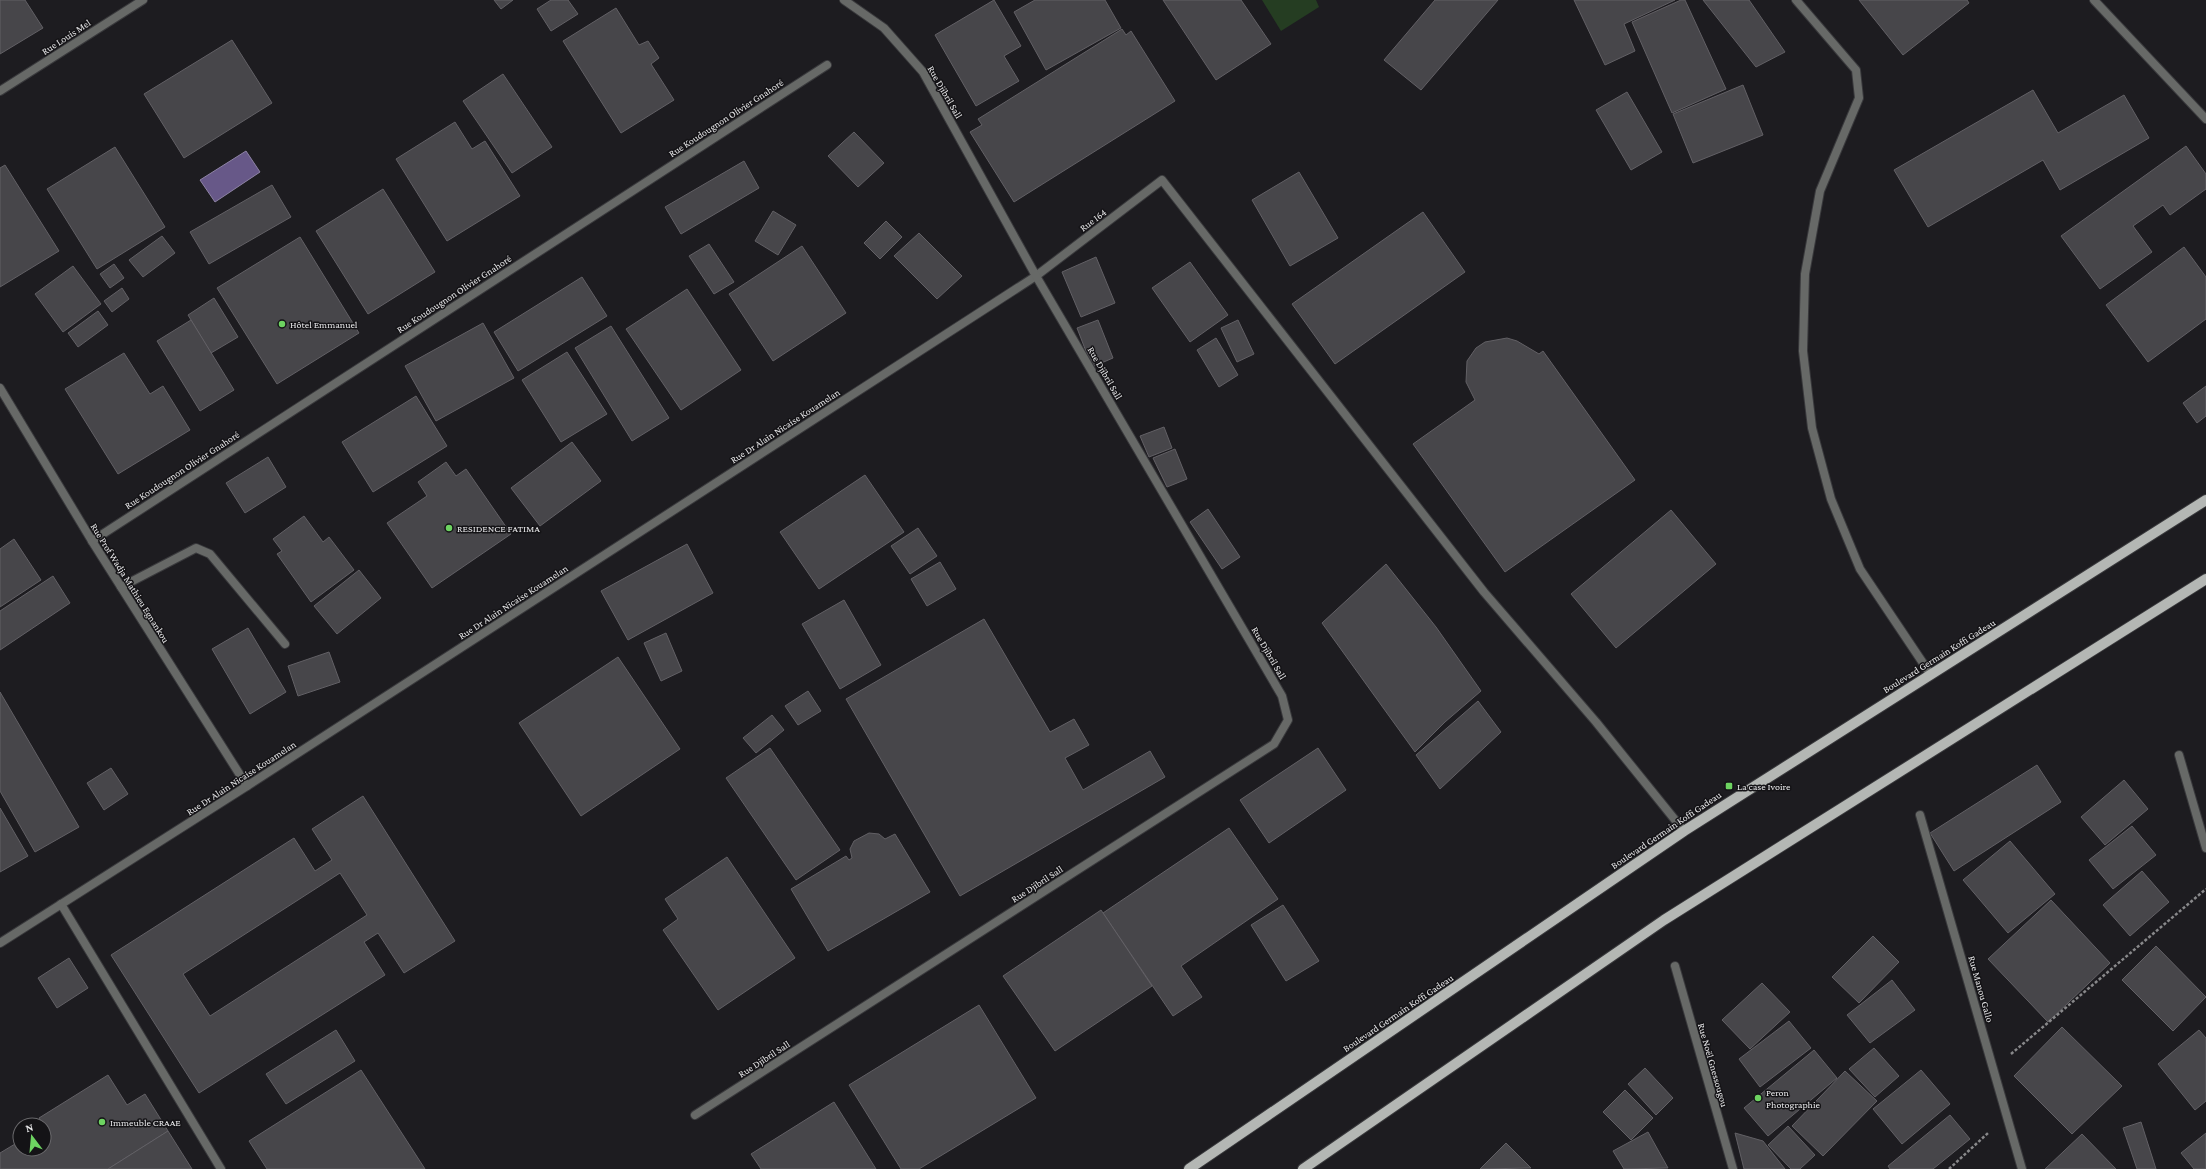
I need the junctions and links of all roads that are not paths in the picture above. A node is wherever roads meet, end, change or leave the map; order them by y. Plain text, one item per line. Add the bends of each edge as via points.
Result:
1 (142, 0) edge
2 (844, 0) edge
3 (1796, 0) edge
4 (2094, 0) edge
5 (827, 65) dead end
6 (0, 91) edge
7 (2206, 119) edge
8 (1036, 276) junction
9 (0, 388) edge
10 (2206, 500) edge
11 (92, 541) junction
12 (2206, 579) edge
13 (121, 587) junction
14 (285, 644) dead end
15 (1931, 675) junction
16 (2179, 754) dead end
17 (247, 786) junction
18 (1920, 815) dead end
19 (1684, 831) junction
20 (2206, 848) edge
21 (61, 904) junction
22 (0, 943) edge
23 (1675, 966) dead end
24 (695, 1115) dead end
25 (221, 1169) edge
26 (1189, 1169) edge
27 (1302, 1169) edge
28 (1733, 1169) edge
29 (2022, 1169) edge

1 - 6 street, Rue Louis Mel
2 - 8 street, Rue Djibril Sall via 884,28 923,72
3 - 15 street via 1856,70 1859,98 1820,191 1805,274 1803,350 1812,428 1831,499 1860,569
4 - 7 street
5 - 11 street, Rue Koudougnon Olivier Gnahoré
8 - 17 street, Rue Dr Alain Nicaise Kouamelan
8 - 19 street, Rue I64 via 1162,180 1484,592 1596,722
8 - 24 street, Rue Djibril Sall via 1282,696 1288,720 1274,744
9 - 11 street, Rue Prof Wadja Mathieu Egnankou
10 - 15 main road, Boulevard Germain Koffi Gadeau
11 - 13 street, Rue Prof Wadja Mathieu Egnankou
12 - 27 main road via 1664,920
13 - 14 street via 196,548 210,554
13 - 17 street, Rue Prof Wadja Mathieu Egnankou
15 - 19 main road, Boulevard Germain Koffi Gadeau
16 - 20 street
17 - 21 street, Rue Dr Alain Nicaise Kouamelan
18 - 29 street, Rue Manou Gallo
19 - 26 main road, Boulevard Germain Koffi Gadeau
21 - 22 street, Rue Dr Alain Nicaise Kouamelan
21 - 25 street
23 - 28 street, Rue Noël Gnessougou

